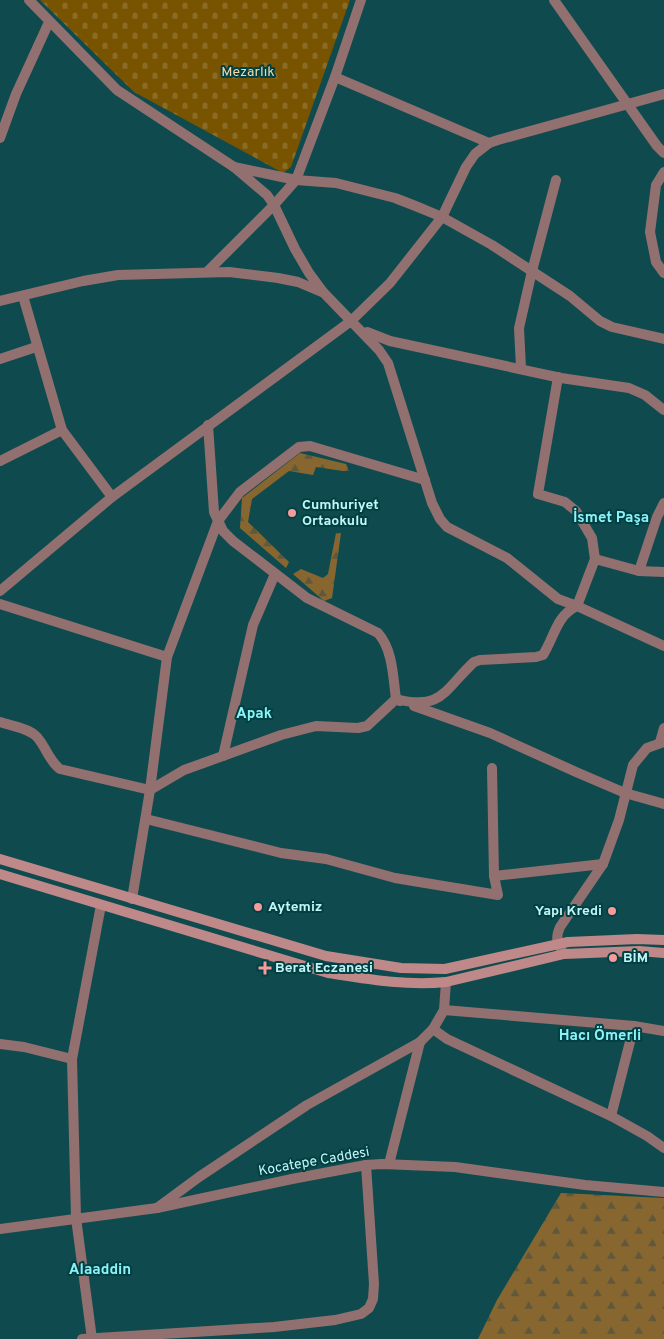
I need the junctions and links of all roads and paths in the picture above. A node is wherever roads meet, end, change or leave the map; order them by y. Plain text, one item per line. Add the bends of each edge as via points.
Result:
1 (28, 0) edge
2 (361, 0) edge
3 (554, 0) edge
4 (49, 22) junction
5 (335, 77) junction
6 (664, 94) edge
7 (629, 105) junction
8 (0, 138) edge
9 (489, 143) junction
10 (664, 153) edge
11 (234, 167) junction
12 (664, 172) edge
13 (296, 180) junction
14 (556, 180) dead end
15 (274, 205) junction
16 (442, 216) junction
17 (208, 271) junction
18 (532, 271) junction
19 (664, 273) edge
20 (324, 293) junction
21 (22, 296) junction
22 (0, 301) edge
23 (351, 321) junction
24 (664, 339) edge
25 (36, 347) junction
26 (0, 359) edge
27 (520, 368) junction
28 (558, 377) junction
29 (664, 410) edge
30 (208, 425) junction
31 (62, 430) junction
32 (0, 461) edge
33 (425, 480) junction
34 (112, 497) junction
35 (664, 503) edge
36 (218, 521) junction
37 (594, 559) junction
38 (639, 572) junction
39 (664, 572) edge
40 (275, 574) junction
41 (0, 590) edge
42 (0, 604) edge
43 (577, 606) junction
44 (664, 646) edge
45 (167, 657) junction
46 (396, 699) junction
47 (0, 722) edge
48 (664, 728) edge
49 (662, 742) edge
50 (223, 756) junction
51 (492, 768) dead end
52 (150, 790) junction
53 (625, 793) junction
54 (664, 804) edge
55 (146, 819) junction
56 (0, 859) edge
57 (603, 864) junction
58 (0, 874) edge
59 (494, 876) junction
60 (103, 891) junction
61 (132, 899) junction
62 (101, 905) junction
63 (130, 913) junction
64 (664, 940) edge
65 (558, 944) junction
66 (664, 953) edge
67 (564, 954) junction
68 (446, 982) junction
69 (444, 1010) junction
70 (634, 1026) junction
71 (433, 1029) junction
72 (664, 1031) edge
73 (420, 1042) junction
74 (0, 1044) edge
75 (72, 1059) junction
76 (611, 1116) junction
77 (663, 1144) edge
78 (388, 1164) junction
79 (366, 1165) junction
80 (664, 1192) edge
81 (158, 1208) junction
82 (76, 1218) junction
83 (0, 1229) edge
84 (88, 1338) edge

1 - 4 street
2 - 5 street
3 - 7 street
4 - 8 street
4 - 11 street via 117,90
5 - 9 street
5 - 13 street
6 - 7 street
7 - 9 street
7 - 10 street
9 - 16 street via 475,154
11 - 13 street
11 - 15 street
12 - 19 street via 656,185 650,232 656,262
13 - 15 street
13 - 16 street via 336,183 395,198
14 - 18 street
15 - 17 street
15 - 20 street via 295,249
16 - 18 street
16 - 23 street via 390,283
17 - 20 street via 298,282
17 - 21 street via 118,275
18 - 24 street via 570,296 590,314 612,326
18 - 27 street via 519,328
20 - 23 street
21 - 22 street
21 - 25 street
23 - 27 street via 390,342
23 - 30 street
23 - 33 street via 388,363
25 - 26 street
25 - 31 street
27 - 28 street
28 - 29 street via 629,388 645,394
28 - 37 street via 538,494 565,502 576,511 592,538
30 - 34 street
30 - 36 street via 213,503
31 - 32 street
31 - 34 street
33 - 36 street via 310,446 299,448 240,492
33 - 43 street via 435,511 447,526 494,550 520,567 549,593
34 - 41 street
35 - 38 street
36 - 40 street via 233,541
36 - 45 street
37 - 38 street
37 - 43 street
38 - 39 street
40 - 46 street via 307,598 378,633 388,649
40 - 50 street via 253,625
42 - 45 street
43 - 44 street
43 - 46 street via 560,620 543,655 480,660 433,701 413,703
45 - 52 street
46 - 50 street via 367,726 316,726
46 - 53 street via 490,733
47 - 52 street via 36,737 60,769
48 - 49 street
49 - 53 street via 646,748 638,756
50 - 52 street via 184,770
51 - 59 street
52 - 55 street
53 - 54 street
53 - 57 street
55 - 59 street via 281,853 326,859 395,878 498,895
55 - 61 street
56 - 60 main road
57 - 59 street
57 - 65 street via 560,927
58 - 62 main road
60 - 61 main road
60 - 62 main road
61 - 63 main road
61 - 65 main road via 326,956 401,968 445,968
62 - 63 main road
62 - 75 street
63 - 68 main road via 328,973 384,982
64 - 65 main road via 637,938
65 - 67 street
66 - 67 main road
67 - 68 main road
68 - 69 street
69 - 70 street
69 - 71 street
70 - 72 street
70 - 76 street
71 - 73 street
71 - 76 street via 447,1039
73 - 78 street
73 - 81 street via 306,1105
74 - 75 street
75 - 82 street
76 - 77 street
78 - 79 street, Kocatepe Caddesi
78 - 80 street, Kocatepe Caddesi via 455,1167
79 - 81 street, Kocatepe Caddesi
79 - 84 street via 374,1284 369,1308 360,1314 274,1327
81 - 82 street, Kocatepe Caddesi
82 - 83 street, Kocatepe Caddesi
82 - 84 street

